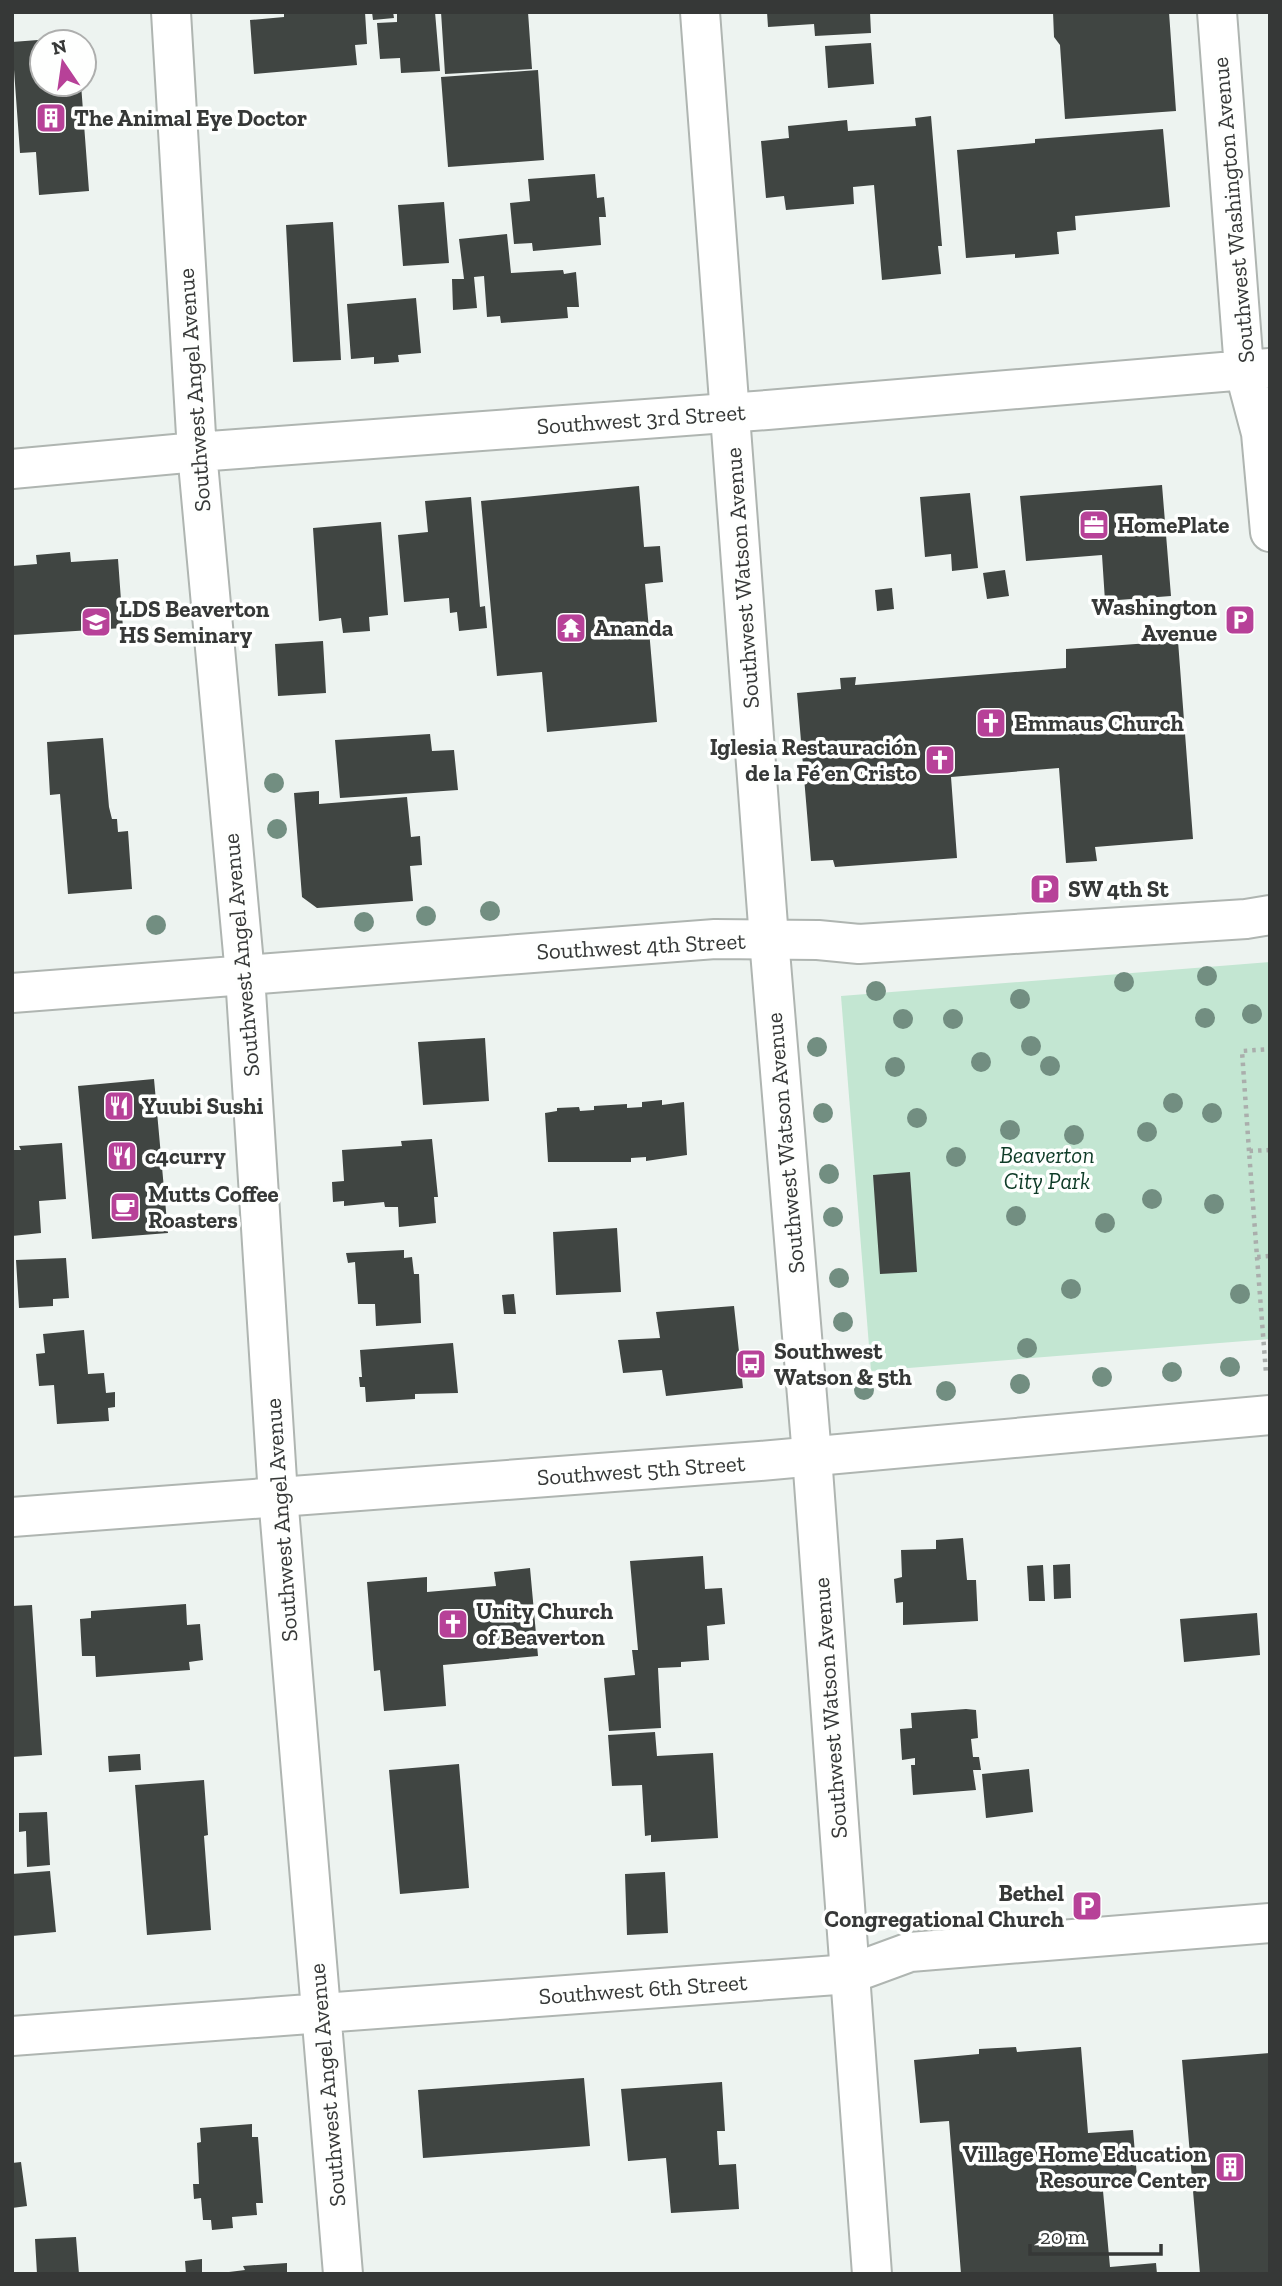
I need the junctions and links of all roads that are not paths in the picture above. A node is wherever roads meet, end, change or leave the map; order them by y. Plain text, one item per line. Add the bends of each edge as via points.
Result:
1 (171, 12) edge
2 (700, 12) edge
3 (1217, 12) edge
4 (1257, 369) edge
5 (730, 412) junction
6 (197, 452) junction
7 (12, 469) edge
8 (1270, 532) edge
9 (1270, 915) edge
10 (769, 939) junction
11 (245, 975) junction
12 (12, 993) edge
13 (1268, 1399) edge
14 (812, 1456) junction
15 (278, 1496) junction
16 (12, 1517) edge
17 (1270, 1923) edge
18 (850, 1974) junction
19 (322, 2013) junction
20 (12, 2036) edge
21 (342, 2274) edge
22 (872, 2274) edge

1 - 6 street, Southwest Angel Avenue
2 - 5 street, Southwest Watson Avenue
3 - 4 street, Southwest Washington Avenue
4 - 5 street, Southwest 3rd Street
4 - 8 street, Southwest Washington Avenue
5 - 6 street, Southwest 3rd Street
5 - 10 street, Southwest Watson Avenue
6 - 7 street, Southwest 3rd Street
6 - 11 street, Southwest Angel Avenue
9 - 10 street, Southwest 4th Street via 859,944
10 - 11 street, Southwest 4th Street via 715,939
10 - 14 street, Southwest Watson Avenue
11 - 12 street, Southwest 4th Street
11 - 15 street, Southwest Angel Avenue
13 - 14 street, Southwest 5th Street
14 - 15 street, Southwest 5th Street
14 - 18 street, Southwest Watson Avenue
15 - 16 street, Southwest 5th Street
15 - 19 street, Southwest Angel Avenue
17 - 18 street, Southwest 6th Street via 910,1952
18 - 19 street, Southwest 6th Street
18 - 22 street, Southwest Watson Avenue
19 - 20 street, Southwest 6th Street
19 - 21 street, Southwest Angel Avenue

